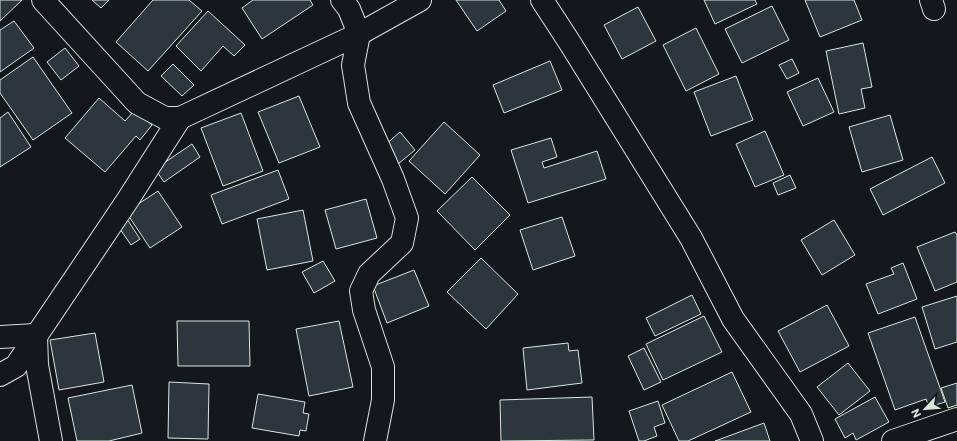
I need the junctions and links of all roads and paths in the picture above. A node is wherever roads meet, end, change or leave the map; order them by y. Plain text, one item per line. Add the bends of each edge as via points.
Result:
1 (43, 0) edge
2 (342, 0) edge
3 (420, 0) edge
4 (542, 0) edge
5 (359, 34) junction
6 (180, 118) junction
7 (36, 335) junction
8 (0, 337) edge
9 (0, 375) edge
10 (957, 419) edge
11 (51, 441) edge
12 (375, 441) edge
13 (812, 441) edge
14 (894, 441) edge

1 - 6 street via 137,104 165,118
2 - 5 street via 349,9
3 - 5 street
4 - 13 street via 691,238 733,319 801,414
5 - 6 street
5 - 12 street via 353,65 359,103 393,179 407,218 402,243 369,274 361,291 364,310 383,367 383,400
6 - 7 street
7 - 8 street
7 - 9 street via 16,366
7 - 11 street via 37,365
10 - 14 street

